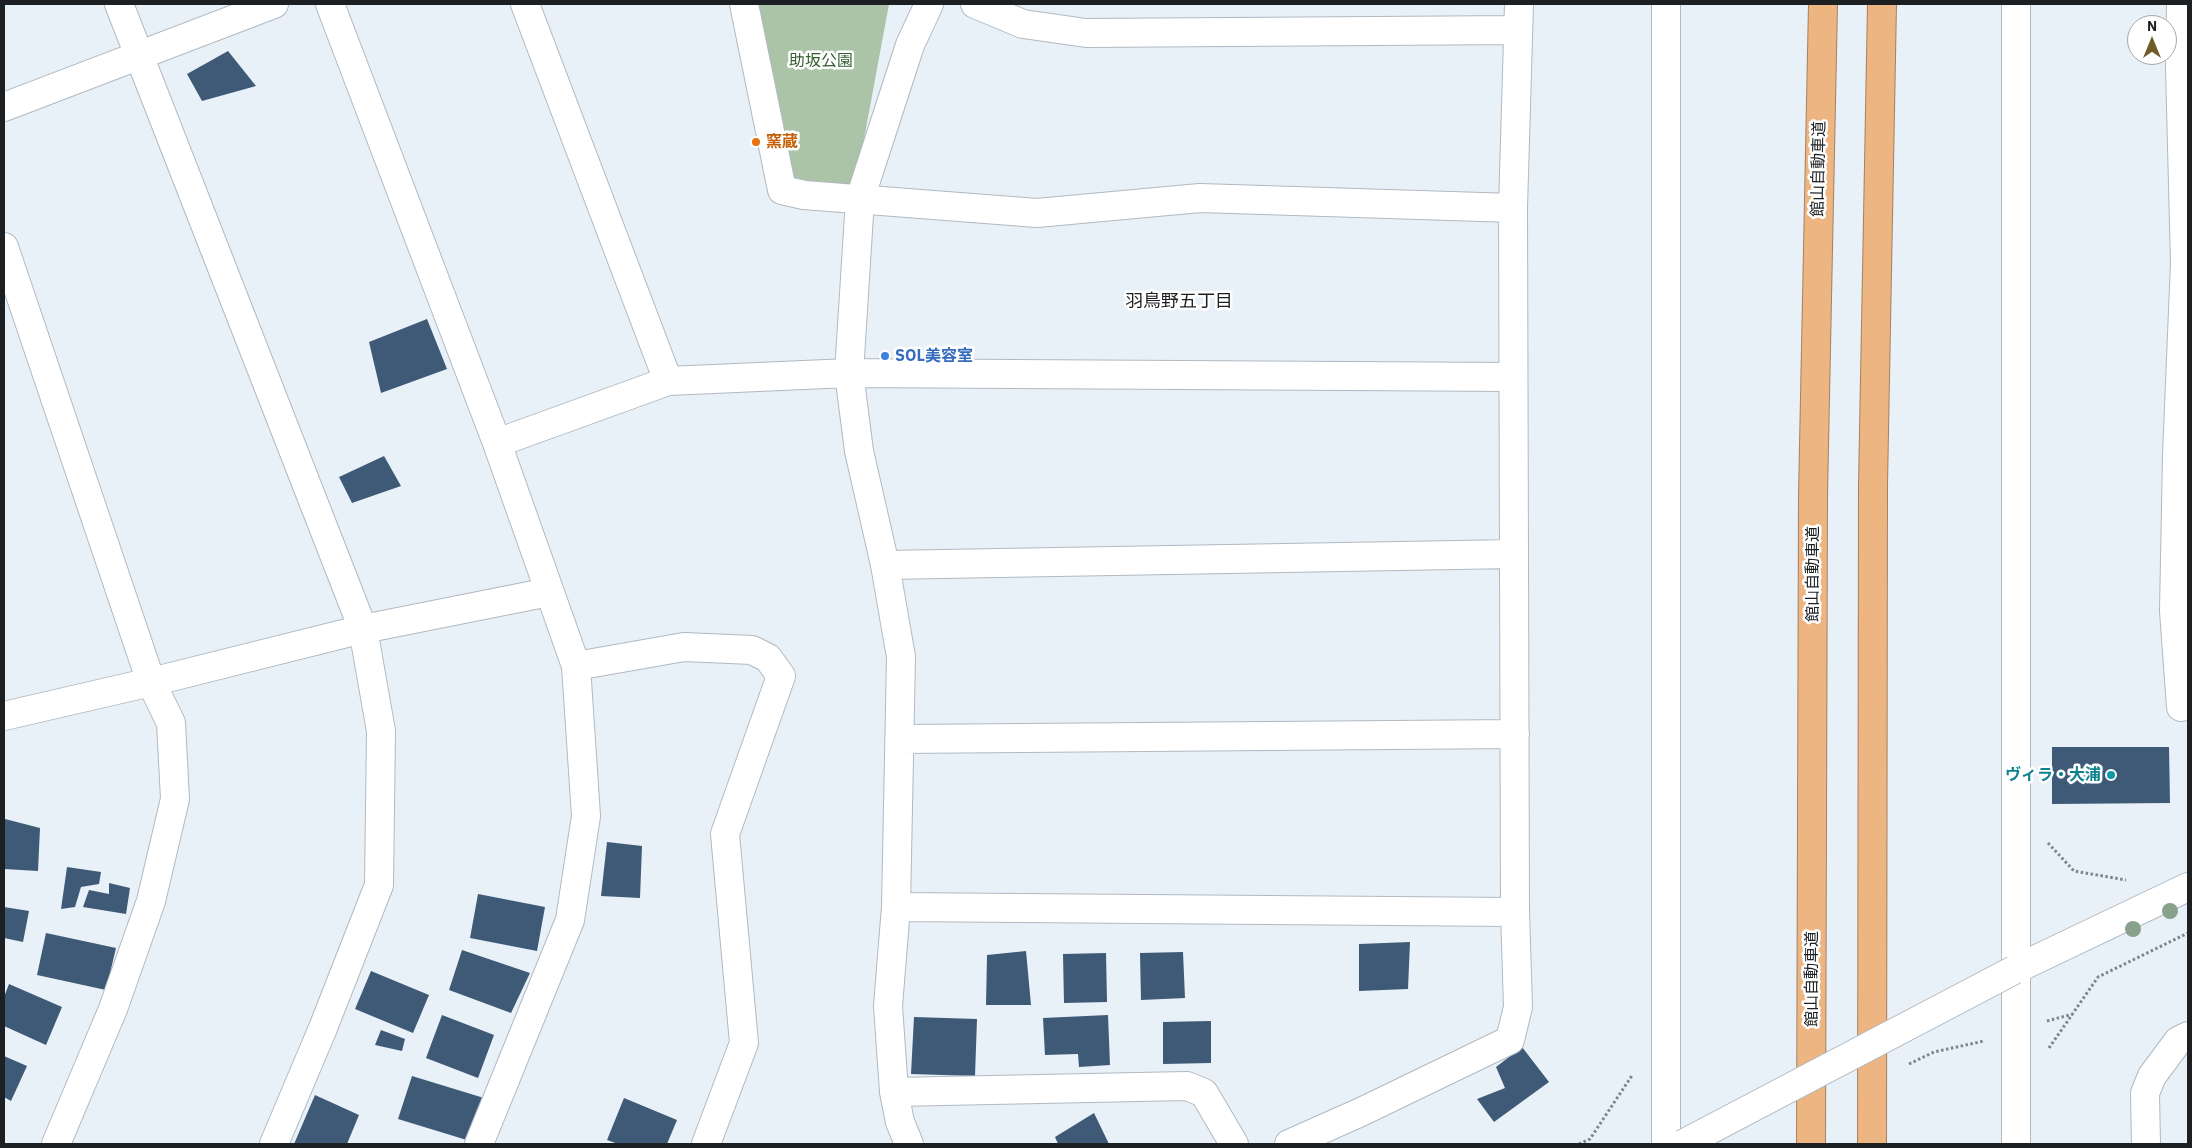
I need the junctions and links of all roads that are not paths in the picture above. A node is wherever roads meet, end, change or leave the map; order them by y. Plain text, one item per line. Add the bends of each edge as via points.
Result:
1 (119, 4) edge
2 (274, 4) edge
3 (330, 4) edge
4 (525, 4) edge
5 (744, 4) edge
6 (929, 4) edge
7 (975, 4) edge
8 (1518, 4) edge
9 (1666, 4) edge
10 (1823, 4) edge
11 (1882, 4) edge
12 (2016, 4) edge
13 (2181, 4) edge
14 (1518, 30) junction
15 (137, 54) junction
16 (2184, 68) edge
17 (4, 106) edge
18 (860, 199) junction
19 (1513, 208) junction
20 (4, 247) edge
21 (2186, 263) edge
22 (849, 373) junction
23 (1513, 377) junction
24 (668, 381) junction
25 (497, 443) junction
26 (2182, 454) edge
27 (1514, 554) junction
28 (885, 565) junction
29 (549, 592) junction
30 (363, 629) junction
31 (576, 666) junction
32 (152, 682) junction
33 (2188, 706) edge
34 (4, 716) edge
35 (1515, 734) junction
36 (900, 739) junction
37 (2188, 887) edge
38 (896, 907) junction
39 (1515, 912) junction
40 (2014, 970) junction
41 (2188, 1036) edge
42 (894, 1092) junction
43 (56, 1144) edge
44 (274, 1144) edge
45 (479, 1144) edge
46 (706, 1144) edge
47 (909, 1144) edge
48 (1234, 1144) edge
49 (1288, 1144) edge
50 (1666, 1144) edge
51 (1683, 1144) edge
52 (1811, 1144) edge
53 (1872, 1144) edge
54 (2016, 1144) edge
55 (2146, 1144) edge

1 - 15 street
2 - 15 street
3 - 25 street
4 - 24 street
5 - 18 street via 782,190
6 - 18 street via 910,45
7 - 14 street via 1023,24 1086,33
8 - 14 street
9 - 50 street
10 - 52 highway, 館山自動車道 via 1813,505
11 - 53 highway via 1873,485
12 - 40 street
13 - 16 street
14 - 19 street
15 - 17 street
15 - 30 street
16 - 21 street
18 - 19 street via 1037,213 1200,198
18 - 22 street
19 - 23 street
20 - 32 street
21 - 26 street
22 - 23 street
22 - 24 street
22 - 28 street via 859,451
23 - 27 street
24 - 25 street
25 - 29 street
26 - 33 street via 2174,611 2181,707
27 - 28 street
27 - 35 street
28 - 36 street via 901,657
29 - 30 street
29 - 31 street
30 - 32 street
30 - 44 street via 381,731 379,886 324,1028
31 - 45 street via 586,816 570,920
31 - 46 street via 684,647 752,650 768,658 781,676 725,834 744,1043
32 - 34 street
32 - 43 street via 171,723 175,799 150,901 113,1008
35 - 36 street
35 - 39 street
36 - 38 street
37 - 40 street
38 - 39 street
38 - 42 street via 888,1006
39 - 49 street via 1518,1007 1510,1040
40 - 51 street, bridge
40 - 54 street
41 - 55 street via 2178,1041 2152,1076 2145,1093
42 - 47 street via 900,1122
42 - 48 street via 1187,1086 1204,1093

